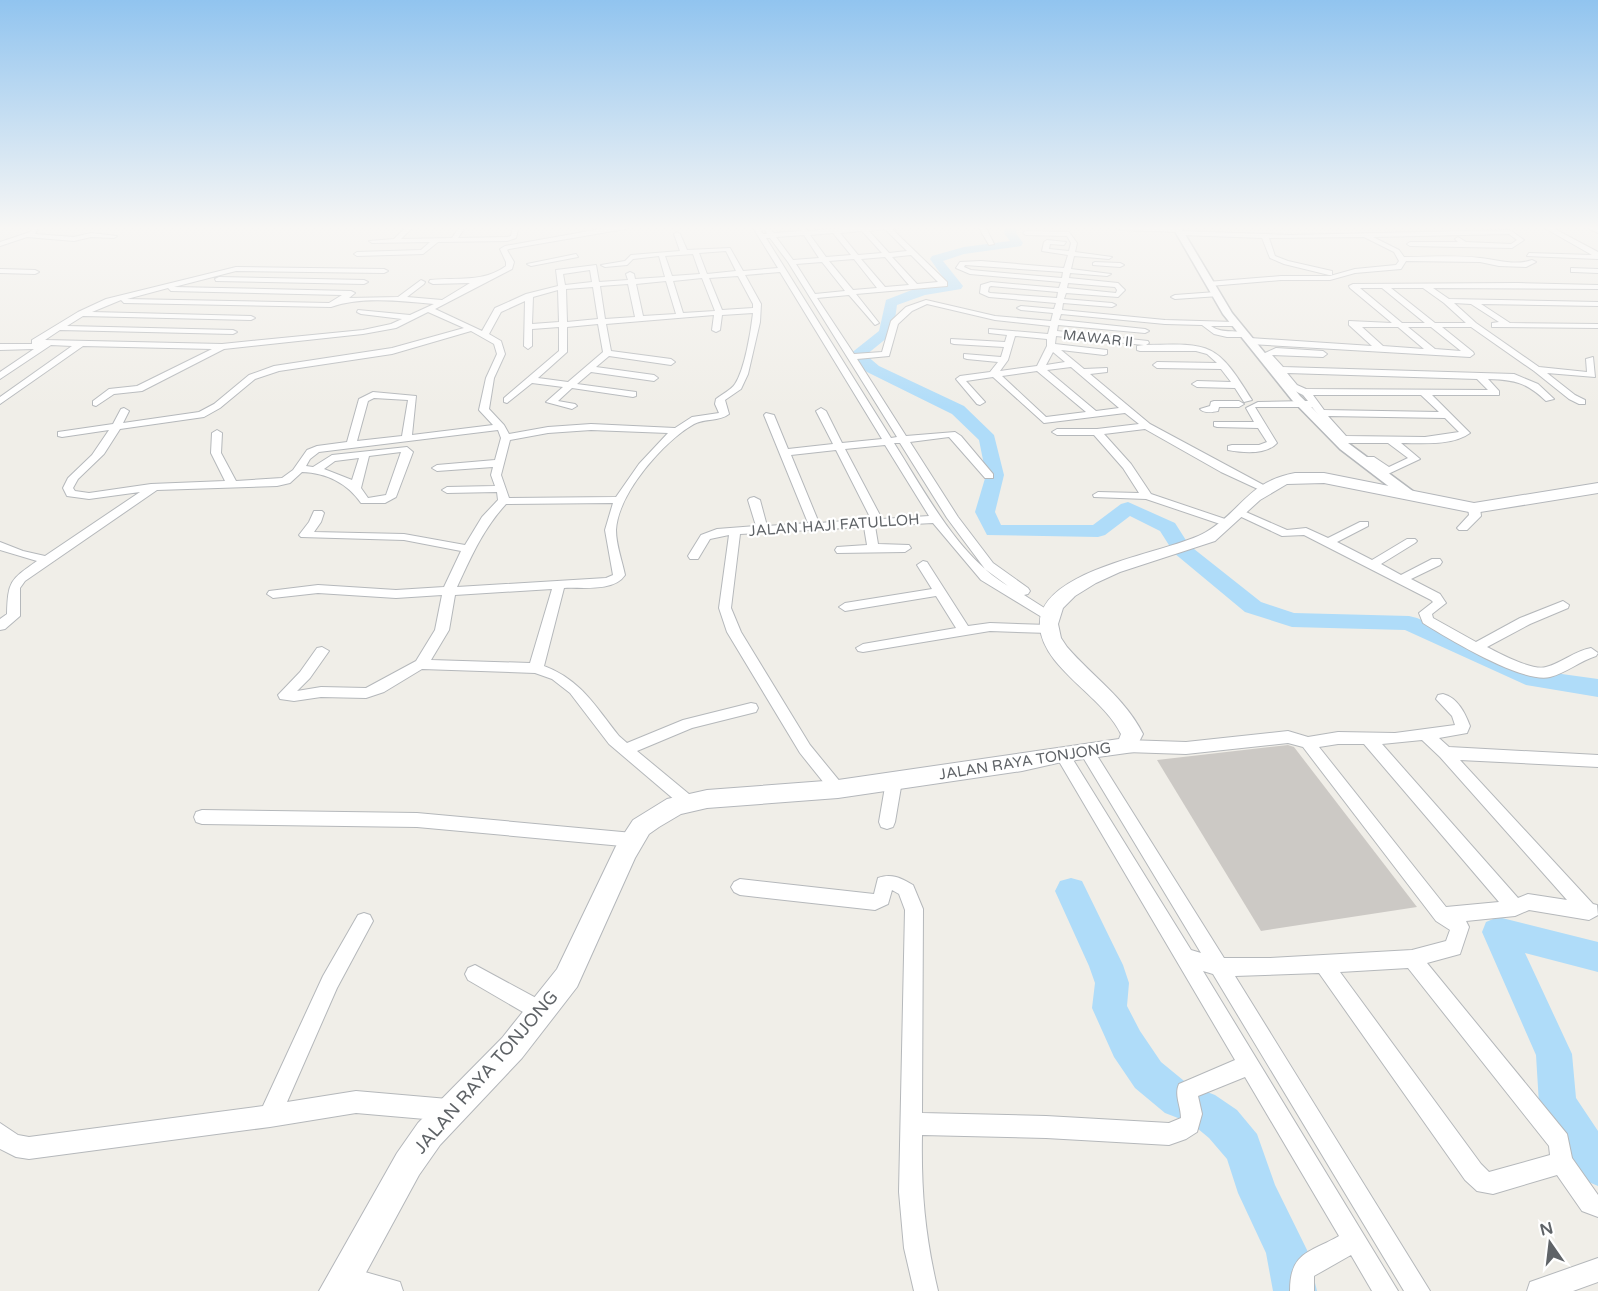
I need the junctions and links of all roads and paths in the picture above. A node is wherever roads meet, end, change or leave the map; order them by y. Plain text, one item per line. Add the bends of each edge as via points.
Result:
1 (163, 286) edge
2 (291, 286) edge
3 (416, 286) edge
4 (472, 286) edge
5 (571, 286) edge
6 (596, 286) edge
7 (633, 286) edge
8 (671, 286) edge
9 (709, 286) edge
10 (748, 286) edge
11 (802, 286) edge
12 (805, 286) edge
13 (846, 286) edge
14 (880, 286) edge
15 (922, 286) edge
16 (985, 286) edge
17 (1063, 286) edge
18 (1070, 286) edge
19 (1119, 286) edge
20 (1211, 286) edge
21 (1260, 286) edge
22 (1364, 286) edge
23 (1385, 286) edge
24 (1426, 286) edge
25 (1482, 286) edge
26 (1520, 286) edge
27 (1551, 286) edge
28 (1560, 286) edge
29 (562, 287) junction
30 (793, 287) joint
31 (915, 287) joint
32 (1588, 287) junction
33 (1598, 287) edge
34 (152, 289) junction
35 (1263, 289) dead end
36 (214, 290) junction
37 (883, 290) junction
38 (285, 292) junction
39 (851, 292) junction
40 (1598, 293) edge
41 (1216, 294) junction
42 (529, 296) junction
43 (813, 296) junction
44 (1175, 297) dead end
45 (400, 299) junction
46 (341, 300) junction
47 (1062, 300) junction
48 (109, 301) junction
49 (1447, 301) junction
50 (444, 302) junction
51 (1473, 302) junction
52 (1510, 302) junction
53 (196, 303) junction
54 (1544, 303) junction
55 (269, 304) junction
56 (1580, 304) junction
57 (1598, 304) edge
58 (1112, 305) dead end
59 (1021, 308) dead end
60 (427, 309) junction
61 (756, 310) junction
62 (1058, 311) junction
63 (361, 312) dead end
64 (719, 312) junction
65 (81, 314) junction
66 (824, 314) junction
67 (1379, 314) dead end
68 (680, 315) junction
69 (811, 315) junction
70 (176, 316) junction
71 (412, 317) junction
72 (251, 318) junction
73 (639, 318) junction
74 (603, 321) junction
75 (1203, 322) junction
76 (875, 323) dead end
77 (564, 324) junction
78 (1235, 324) junction
79 (1397, 325) junction
80 (1435, 325) junction
81 (1473, 325) junction
82 (1495, 325) dead end
83 (1505, 325) junction
84 (1598, 326) edge
85 (529, 327) junction
86 (58, 328) junction
87 (472, 328) junction
88 (156, 330) junction
89 (716, 330) dead end
90 (992, 331) dead end
91 (1144, 331) dead end
92 (233, 332) junction
93 (1053, 332) junction
94 (1012, 333) junction
95 (484, 335) junction
96 (1247, 338) junction
97 (954, 340) dead end
98 (80, 344) junction
99 (46, 345) junction
100 (134, 345) junction
101 (1007, 345) junction
102 (528, 346) dead end
103 (5, 347) edge
104 (217, 347) junction
105 (1382, 350) junction
106 (1104, 352) dead end
107 (0, 353) edge
108 (607, 353) junction
109 (1306, 353) junction
110 (1430, 353) junction
111 (1323, 354) dead end
112 (835, 355) junction
113 (855, 356) junction
114 (967, 356) dead end
115 (1590, 359) dead end
116 (1004, 360) junction
117 (670, 362) dead end
118 (1071, 364) junction
119 (1157, 365) dead end
120 (1222, 366) junction
121 (589, 369) junction
122 (1040, 369) junction
123 (1537, 369) junction
124 (1104, 370) dead end
125 (1280, 370) junction
126 (1326, 370) junction
127 (1082, 372) junction
128 (1377, 372) junction
129 (994, 373) junction
130 (1479, 375) junction
131 (1592, 375) junction
132 (0, 376) edge
133 (654, 378) dead end
134 (531, 380) junction
135 (1197, 384) dead end
136 (1598, 384) edge
137 (571, 385) junction
138 (1238, 385) junction
139 (1306, 392) junction
140 (1398, 392) junction
141 (1423, 392) junction
142 (633, 394) dead end
143 (1549, 399) dead end
144 (507, 400) dead end
145 (0, 401) edge
146 (980, 402) dead end
147 (1582, 402) dead end
148 (96, 403) dead end
149 (1249, 404) junction
150 (1301, 404) junction
151 (1314, 404) junction
152 (572, 406) dead end
153 (1205, 409) dead end
154 (1125, 410) junction
155 (124, 411) dead end
156 (821, 411) dead end
157 (1092, 413) junction
158 (1321, 413) junction
159 (769, 415) dead end
160 (1448, 415) junction
161 (1217, 424) dead end
162 (1261, 425) junction
163 (117, 426) junction
164 (1147, 426) junction
165 (678, 431) junction
166 (1057, 432) dead end
167 (1097, 432) junction
168 (217, 433) dead end
169 (504, 433) junction
170 (62, 434) dead end
171 (406, 439) junction
172 (904, 439) junction
173 (1343, 439) junction
174 (1389, 439) junction
175 (887, 441) junction
176 (351, 445) junction
177 (839, 447) junction
178 (1232, 448) dead end
179 (784, 453) junction
180 (366, 454) junction
181 (498, 463) junction
182 (437, 468) dead end
183 (317, 469) junction
184 (299, 470) junction
185 (988, 476) dead end
186 (232, 484) junction
187 (154, 487) junction
188 (1264, 488) junction
189 (1598, 488) edge
190 (355, 489) junction
191 (447, 490) dead end
192 (502, 495) junction
193 (1098, 495) dead end
194 (1409, 495) junction
195 (1147, 496) junction
196 (619, 500) junction
197 (754, 500) dead end
198 (1474, 508) junction
199 (318, 513) dead end
200 (1233, 517) junction
201 (936, 519) junction
202 (873, 523) junction
203 (1364, 524) dead end
204 (815, 527) junction
205 (1463, 528) dead end
206 (763, 530) junction
207 (735, 531) junction
208 (1411, 541) dead end
209 (1329, 542) junction
210 (2, 547) edge
211 (873, 548) junction
212 (905, 548) dead end
213 (468, 549) junction
214 (841, 550) dead end
215 (694, 556) dead end
216 (48, 560) junction
217 (1436, 562) dead end
218 (1373, 564) junction
219 (923, 565) dead end
220 (1402, 579) junction
221 (559, 585) junction
222 (449, 591) junction
223 (940, 592) junction
224 (273, 594) dead end
225 (1563, 605) dead end
226 (845, 607) dead end
227 (1051, 618) junction
228 (0, 626) edge
229 (964, 630) junction
230 (1477, 646) junction
231 (863, 648) dead end
232 (322, 651) dead end
233 (1591, 653) dead end
234 (421, 664) junction
235 (536, 668) junction
236 (1443, 699) dead end
237 (751, 708) dead end
238 (1426, 736) junction
239 (1368, 740) junction
240 (1308, 743) junction
241 (1126, 746) junction
242 (625, 750) junction
243 (1086, 750) junction
244 (1445, 753) junction
245 (1062, 754) junction
246 (1598, 761) edge
247 (894, 781) junction
248 (833, 790) junction
249 (689, 802) junction
250 (202, 817) dead end
251 (887, 822) dead end
252 (633, 840) junction
253 (740, 887) dead end
254 (1515, 908) junction
255 (1593, 911) edge
256 (1442, 915) junction
257 (364, 921) dead end
258 (1183, 957) junction
259 (1412, 959) junction
260 (1324, 964) junction
261 (1220, 967) junction
262 (475, 974) dead end
263 (542, 1012) junction
264 (1248, 1065) junction
265 (450, 1111) junction
266 (270, 1116) junction
267 (913, 1124) junction
268 (0, 1134) edge
269 (1562, 1162) junction
270 (1594, 1204) edge
271 (1355, 1240) junction
272 (1598, 1270) edge
273 (341, 1285) edge
274 (391, 1291) edge
275 (926, 1291) edge
276 (1302, 1291) edge
277 (1386, 1291) edge
278 (1418, 1291) edge
279 (1539, 1291) edge

1 - 34 street
2 - 38 street
3 - 45 street
4 - 50 street
5 - 29 street
6 - 74 street
7 - 73 street
8 - 68 street
9 - 64 street
10 - 61 street
11 - 30 street
12 - 43 street
13 - 39 street
14 - 37 street
15 - 31 street
16 - 47 street via 984,293 989,295
17 - 47 street
18 - 19 street via 1118,295
20 - 41 street
21 - 35 street
22 - 79 street via 1353,287
23 - 80 street
24 - 49 street
25 - 52 street
26 - 54 street
27 - 56 street
28 - 32 street
29 - 42 street
29 - 77 street
30 - 69 street
31 - 37 street
32 - 33 street
32 - 40 street
34 - 36 street
34 - 48 street
36 - 38 street
36 - 53 street
37 - 39 street
38 - 46 street via 351,293
38 - 55 street
39 - 43 street
39 - 76 street
41 - 44 street
41 - 78 street
42 - 85 street
42 - 95 street via 495,312
43 - 66 street
45 - 46 street
45 - 50 street
46 - 55 street via 331,305
47 - 58 street
47 - 62 street
48 - 53 street
48 - 65 street
49 - 51 street
49 - 81 street
50 - 60 street
51 - 52 street
51 - 83 street via 1507,322
52 - 54 street
53 - 55 street
53 - 70 street
54 - 56 street
55 - 72 street
56 - 57 street
59 - 62 street
60 - 71 street
60 - 87 street
61 - 64 street
61 - 165 street via 744,374 738,387 721,399 724,414 694,420
62 - 75 street
62 - 93 street
63 - 71 street
64 - 68 street
64 - 89 street
65 - 70 street
65 - 86 street
66 - 69 street
66 - 113 street
67 - 79 street
68 - 73 street
69 - 112 street
70 - 72 street
70 - 88 street
71 - 104 street via 393,326 363,332
72 - 92 street
73 - 74 street
74 - 77 street
74 - 108 street
75 - 78 street
75 - 96 street via 1216,334
77 - 85 street
77 - 134 street via 563,352
78 - 96 street
79 - 80 street
79 - 105 street via 1353,323
79 - 110 street
80 - 81 street
80 - 110 street via 1470,353
81 - 123 street
82 - 83 street
83 - 84 street
85 - 102 street
86 - 88 street
86 - 99 street via 35,342
87 - 95 street
87 - 163 street via 393,351 275,369 244,380 207,413
88 - 92 street
88 - 100 street
90 - 94 street
91 - 93 street
92 - 104 street
93 - 94 street
93 - 106 street
93 - 113 street via 926,302 909,309 894,323 886,354
93 - 118 street
93 - 120 street, MAWAR II via 1142,346 1204,349
93 - 122 street
94 - 101 street
95 - 169 street via 498,343 501,354 489,378 483,410
96 - 105 street
96 - 150 street
97 - 101 street
98 - 99 street
98 - 100 street
98 - 145 street
99 - 103 street
99 - 132 street
100 - 104 street
101 - 116 street
103 - 107 street
104 - 148 street via 139,389 112,391
105 - 110 street
108 - 117 street
108 - 121 street
109 - 111 street
109 - 125 street via 1268,352
109 - 126 street
112 - 113 street
112 - 175 street
113 - 172 street
114 - 116 street
115 - 131 street
116 - 129 street
118 - 122 street
118 - 127 street
119 - 120 street
120 - 138 street
121 - 133 street
121 - 137 street
122 - 129 street
122 - 157 street
123 - 131 street
123 - 147 street
124 - 127 street
125 - 126 street
125 - 139 street via 1294,387
126 - 128 street
127 - 154 street
128 - 130 street
128 - 140 street
129 - 146 street via 960,379
129 - 157 street via 1044,420
130 - 141 street via 1496,393
130 - 143 street via 1517,377
131 - 136 street
134 - 137 street
134 - 144 street
135 - 138 street
137 - 142 street
137 - 152 street via 551,402
138 - 149 street
139 - 140 street
139 - 151 street
140 - 141 street
141 - 160 street
149 - 150 street
149 - 153 street via 1214,404 1215,409
149 - 162 street
150 - 151 street
150 - 194 street via 1344,446
151 - 158 street
154 - 157 street
154 - 164 street
155 - 163 street
156 - 177 street
158 - 160 street
158 - 173 street
159 - 179 street
160 - 174 street via 1465,433 1436,439
161 - 162 street
162 - 178 street via 1272,443 1270,446
163 - 170 street
163 - 187 street via 91,463 73,478 69,491 76,496 89,496
164 - 167 street
164 - 188 street
165 - 169 street via 574,428
165 - 196 street via 649,458
166 - 167 street
167 - 195 street
168 - 186 street via 216,453
169 - 171 street
169 - 181 street
171 - 176 street
171 - 176 street via 413,398 373,395 364,399
172 - 175 street
172 - 185 street via 955,436
172 - 227 street via 953,518 989,566
173 - 174 street
173 - 174 street via 1385,470 1415,459
175 - 177 street
175 - 201 street
176 - 184 street via 314,450
177 - 179 street
177 - 202 street
179 - 204 street
180 - 183 street via 332,458
180 - 190 street
180 - 190 street via 408,452 389,499 365,501
181 - 182 street
181 - 192 street via 496,475
183 - 184 street
183 - 190 street
184 - 186 street via 293,478 281,482
186 - 187 street
187 - 216 street
188 - 194 main road via 1284,478 1305,476
188 - 200 main road
189 - 198 main road
191 - 192 street
192 - 196 street
192 - 213 street
193 - 195 street
194 - 198 main road
195 - 200 street
196 - 221 street via 610,533 617,578
197 - 206 street
198 - 205 street via 1475,516
199 - 213 street via 305,535 404,537
200 - 209 street via 1286,534 1304,530
200 - 227 main road via 1208,538 1088,580 1065,596
201 - 202 street, JALAN HAJI FATULLOH
201 - 227 street via 985,577
202 - 204 street, JALAN HAJI FATULLOH
202 - 211 street
203 - 209 street
204 - 206 street, JALAN HAJI FATULLOH
206 - 207 street, JALAN HAJI FATULLOH
207 - 215 street via 708,534
207 - 248 street, JALAN HAJI FATULLOH via 724,608 734,632
208 - 218 street
209 - 218 street
210 - 216 street
211 - 212 street
211 - 214 street
213 - 222 street
216 - 228 street via 17,583 13,616
217 - 220 street
218 - 220 street
219 - 223 street
220 - 230 street via 1440,600 1425,613 1428,620
221 - 222 street
221 - 235 street
222 - 224 street via 383,594 318,589
222 - 234 street via 441,630
223 - 226 street
223 - 229 street
225 - 230 street
227 - 229 street
227 - 241 main road, JALAN RAYA TONJONG via 1057,648 1128,720 1132,734
229 - 231 street
230 - 233 street via 1543,673
232 - 234 street via 285,694 365,693
234 - 235 street
235 - 242 street via 557,676 575,690
236 - 238 street via 1458,713 1462,729
237 - 242 street via 688,724
238 - 239 street
238 - 244 street
239 - 240 street via 1338,738
239 - 254 street
240 - 241 street via 1288,737 1186,748
240 - 256 street
241 - 243 main road, JALAN RAYA TONJONG
242 - 249 street
243 - 245 main road, JALAN RAYA TONJONG
243 - 261 street
244 - 246 street
244 - 255 street
245 - 247 main road, JALAN RAYA TONJONG via 1022,764
245 - 258 street
247 - 248 main road, JALAN RAYA TONJONG
247 - 251 street
248 - 249 main road, JALAN RAYA TONJONG
249 - 252 main road, JALAN RAYA TONJONG via 651,820
250 - 252 street via 417,820
252 - 263 main road, JALAN RAYA TONJONG via 567,978
253 - 267 street via 875,902 882,899 884,883 906,889 914,909
254 - 255 street via 1528,902
254 - 256 street
256 - 259 street via 1460,927 1453,948
257 - 266 street via 330,982
258 - 261 street
258 - 264 street
259 - 260 street
259 - 269 street via 1559,1142
260 - 261 street
260 - 269 street via 1473,1172 1485,1183
261 - 278 street
262 - 263 street
263 - 265 main road, JALAN RAYA TONJONG
264 - 267 street via 1186,1091 1193,1116 1190,1126 1169,1134
264 - 271 street
265 - 266 street via 356,1102
265 - 273 main road, JALAN RAYA TONJONG via 408,1164
266 - 268 street via 29,1148 8,1143
267 - 275 street via 910,1192 916,1248
269 - 270 street
271 - 276 street via 1305,1268
271 - 277 street
272 - 279 street
273 - 274 street

